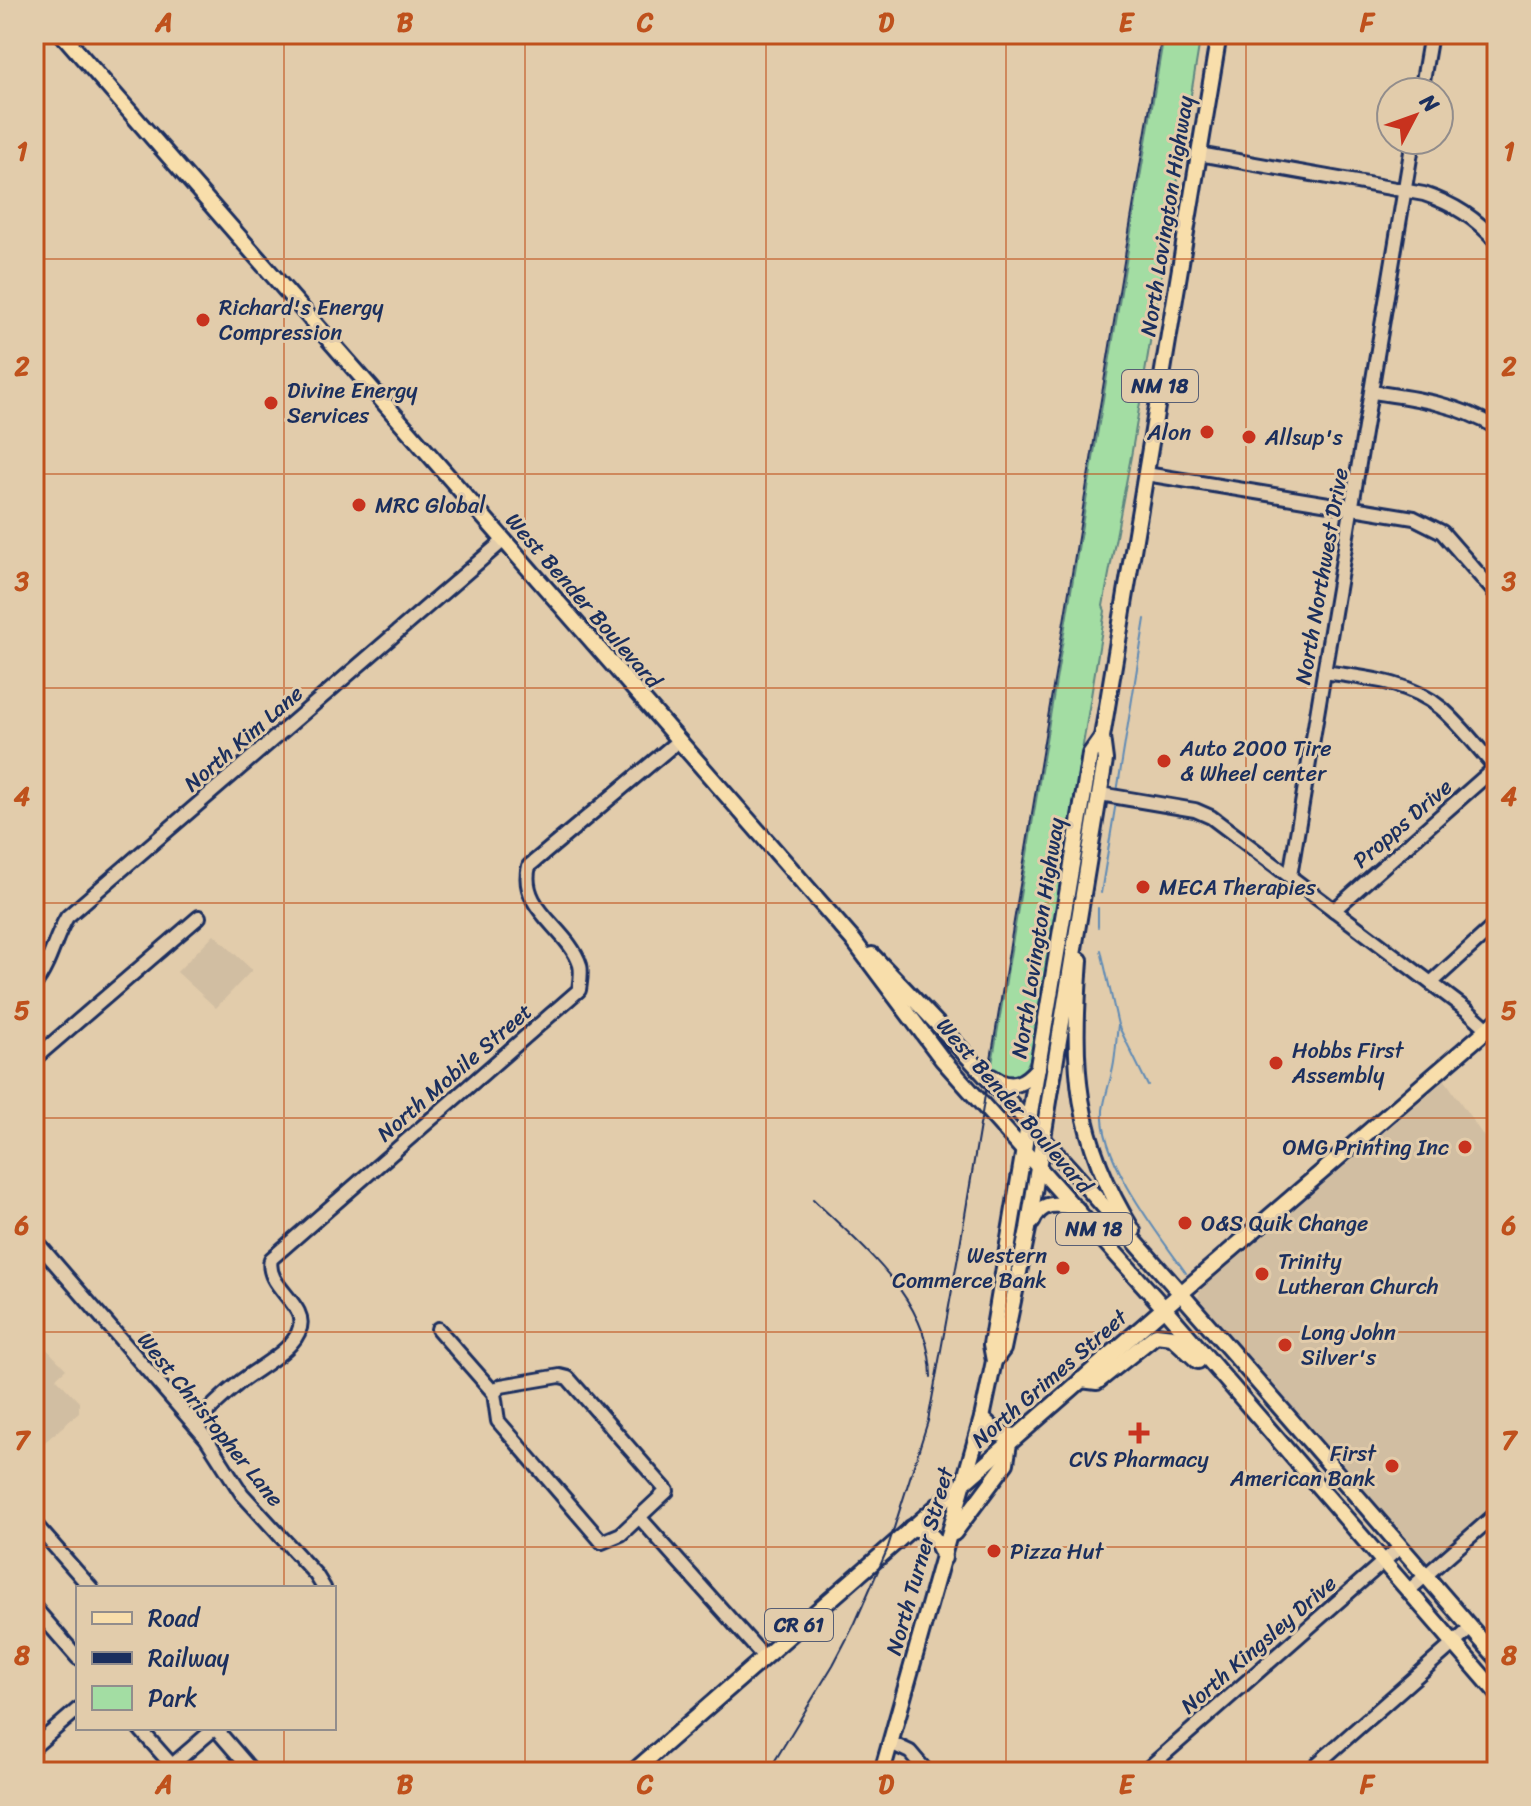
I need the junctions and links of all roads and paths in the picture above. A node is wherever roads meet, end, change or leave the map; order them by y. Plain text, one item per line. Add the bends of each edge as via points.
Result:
1 (62, 34) edge
2 (1219, 34) edge
3 (1431, 34) edge
4 (1424, 76) edge
5 (1199, 154) junction
6 (1410, 156) edge
7 (1405, 191) junction
8 (1497, 242) edge
9 (1372, 392) junction
10 (1497, 428) edge
11 (1146, 474) junction
12 (1353, 508) junction
13 (503, 541) junction
14 (1497, 595) edge
15 (1324, 672) junction
16 (1102, 737) junction
17 (678, 741) junction
18 (1496, 767) edge
19 (1100, 794) junction
20 (1290, 876) junction
21 (1334, 910) junction
22 (199, 917) dead end
23 (1497, 923) edge
24 (1077, 932) junction
25 (853, 940) junction
26 (1431, 983) junction
27 (34, 985) edge
28 (1494, 1029) edge
29 (34, 1059) edge
30 (971, 1061) junction
31 (1038, 1067) junction
32 (1029, 1125) junction
33 (1042, 1140) junction
34 (1024, 1150) junction
35 (1038, 1165) junction
36 (1076, 1208) junction
37 (1028, 1229) junction
38 (34, 1239) edge
39 (1152, 1263) junction
40 (1180, 1294) junction
41 (1164, 1308) junction
42 (438, 1329) dead end
43 (994, 1361) junction
44 (1081, 1380) junction
45 (1226, 1381) junction
46 (494, 1393) junction
47 (982, 1418) junction
48 (195, 1425) junction
49 (1296, 1427) junction
50 (1012, 1439) junction
51 (1278, 1442) junction
52 (966, 1479) junction
53 (1497, 1513) edge
54 (640, 1518) junction
55 (34, 1523) edge
56 (911, 1528) junction
57 (949, 1540) junction
58 (1400, 1547) junction
59 (944, 1558) junction
60 (1382, 1563) junction
61 (1425, 1575) junction
62 (89, 1586) edge
63 (323, 1586) edge
64 (1408, 1591) junction
65 (35, 1610) edge
66 (1471, 1628) junction
67 (1454, 1644) junction
68 (76, 1656) edge
69 (764, 1657) junction
70 (1497, 1658) edge
71 (1497, 1693) edge
72 (76, 1711) edge
73 (141, 1730) edge
74 (213, 1730) edge
75 (217, 1730) edge
76 (891, 1743) junction
77 (34, 1747) edge
78 (171, 1770) edge
79 (253, 1772) edge
80 (633, 1772) edge
81 (882, 1772) edge
82 (927, 1772) edge
83 (1144, 1772) edge
84 (1308, 1772) edge

1 - 13 main road, West Bender Boulevard
2 - 5 main road, North Lovington Highway / NM 18
3 - 4 street
5 - 7 street
5 - 11 main road, North Lovington Highway / NM 18
6 - 7 street, North Northwest Drive
7 - 8 street via 1447,202
7 - 9 street, North Northwest Drive
9 - 10 street via 1430,401
9 - 12 street, North Northwest Drive
11 - 12 street
11 - 16 main road, North Lovington Highway / NM 18
12 - 14 street via 1428,523
12 - 15 street, North Northwest Drive
13 - 17 main road, West Bender Boulevard
13 - 27 street, North Kim Lane via 67,917
15 - 18 street via 1418,693 1440,707
15 - 20 street, North Northwest Drive
16 - 19 main road, North Lovington Highway / NM 18
16 - 31 main road, North Lovington Highway / NM 18 via 1090,754
17 - 25 main road, West Bender Boulevard
17 - 48 street, North Mobile Street via 529,866 526,878 534,900 580,965 579,990 271,1259 269,1267 302,1321 300,1332
18 - 21 street, Propps Drive
19 - 20 street via 1203,813
19 - 24 main road, North Lovington Highway / NM 18
20 - 21 street
21 - 26 street
22 - 29 street
23 - 26 street
24 - 33 main road, North Lovington Highway / NM 18
24 - 39 main road via 1081,951 1075,1044 1084,1124 1109,1190
25 - 30 main road, West Bender Boulevard
25 - 34 main road, West Bender Boulevard via 929,1043
26 - 28 street
28 - 40 main road, North Grimes Street / CR 61
30 - 31 main road via 1007,1085 1027,1080
30 - 32 main road, West Bender Boulevard
31 - 32 main road, North Lovington Highway / NM 18
32 - 33 main road, West Bender Boulevard
32 - 34 main road, North Lovington Highway / NM 18
33 - 35 main road, North Turner Street
33 - 39 main road, West Bender Boulevard / NM 18
34 - 35 main road, West Bender Boulevard / NM 18
34 - 43 main road, North Turner Street via 991,1345
35 - 36 main road, West Bender Boulevard / NM 18
35 - 37 main road, North Turner Street
36 - 37 main road via 1055,1203 1042,1207
36 - 41 main road, West Bender Boulevard / NM 18
37 - 43 main road, North Turner Street via 1003,1349
38 - 48 street, West Christopher Lane
39 - 40 main road, West Bender Boulevard / NM 18
40 - 41 main road, North Grimes Street / CR 61
40 - 49 main road, West Bender Boulevard / NM 18
41 - 44 main road, North Grimes Street / CR 61
41 - 45 main road, West Bender Boulevard / NM 18
42 - 46 street
43 - 47 main road, North Turner Street
44 - 45 main road via 1097,1382 1150,1338 1165,1335
44 - 50 main road, North Grimes Street / CR 61
45 - 51 main road, West Bender Boulevard / NM 18
46 - 54 street via 498,1421 602,1542
46 - 54 street via 501,1386 546,1378 572,1381 667,1491
47 - 50 main road
47 - 52 main road, North Turner Street
48 - 63 street, West Christopher Lane via 242,1494
49 - 51 main road
49 - 58 main road, West Bender Boulevard / NM 18
50 - 52 main road, North Grimes Street / CR 61
50 - 57 main road via 1006,1463
51 - 60 main road, West Bender Boulevard / NM 18
52 - 56 main road, North Grimes Street / CR 61
52 - 57 main road, North Turner Street
53 - 61 street
54 - 69 street
55 - 62 street
56 - 59 main road via 932,1534
56 - 69 main road, North Grimes Street / CR 61
57 - 59 main road, North Turner Street
58 - 60 street, North Kingsley Drive
58 - 61 main road, West Bender Boulevard / NM 18
59 - 76 main road, North Turner Street
60 - 64 main road, West Bender Boulevard / NM 18
60 - 83 street, North Kingsley Drive
61 - 64 street
61 - 66 main road, West Bender Boulevard / NM 18
64 - 67 main road, West Bender Boulevard / NM 18
65 - 68 street
66 - 67 street
66 - 70 main road, West Bender Boulevard / NM 18
67 - 71 main road, West Bender Boulevard / NM 18
67 - 84 street
69 - 80 main road, North Grimes Street / CR 61
72 - 77 street
73 - 78 street
74 - 78 street
75 - 79 street
76 - 81 main road, North Turner Street
76 - 82 street via 910,1752

